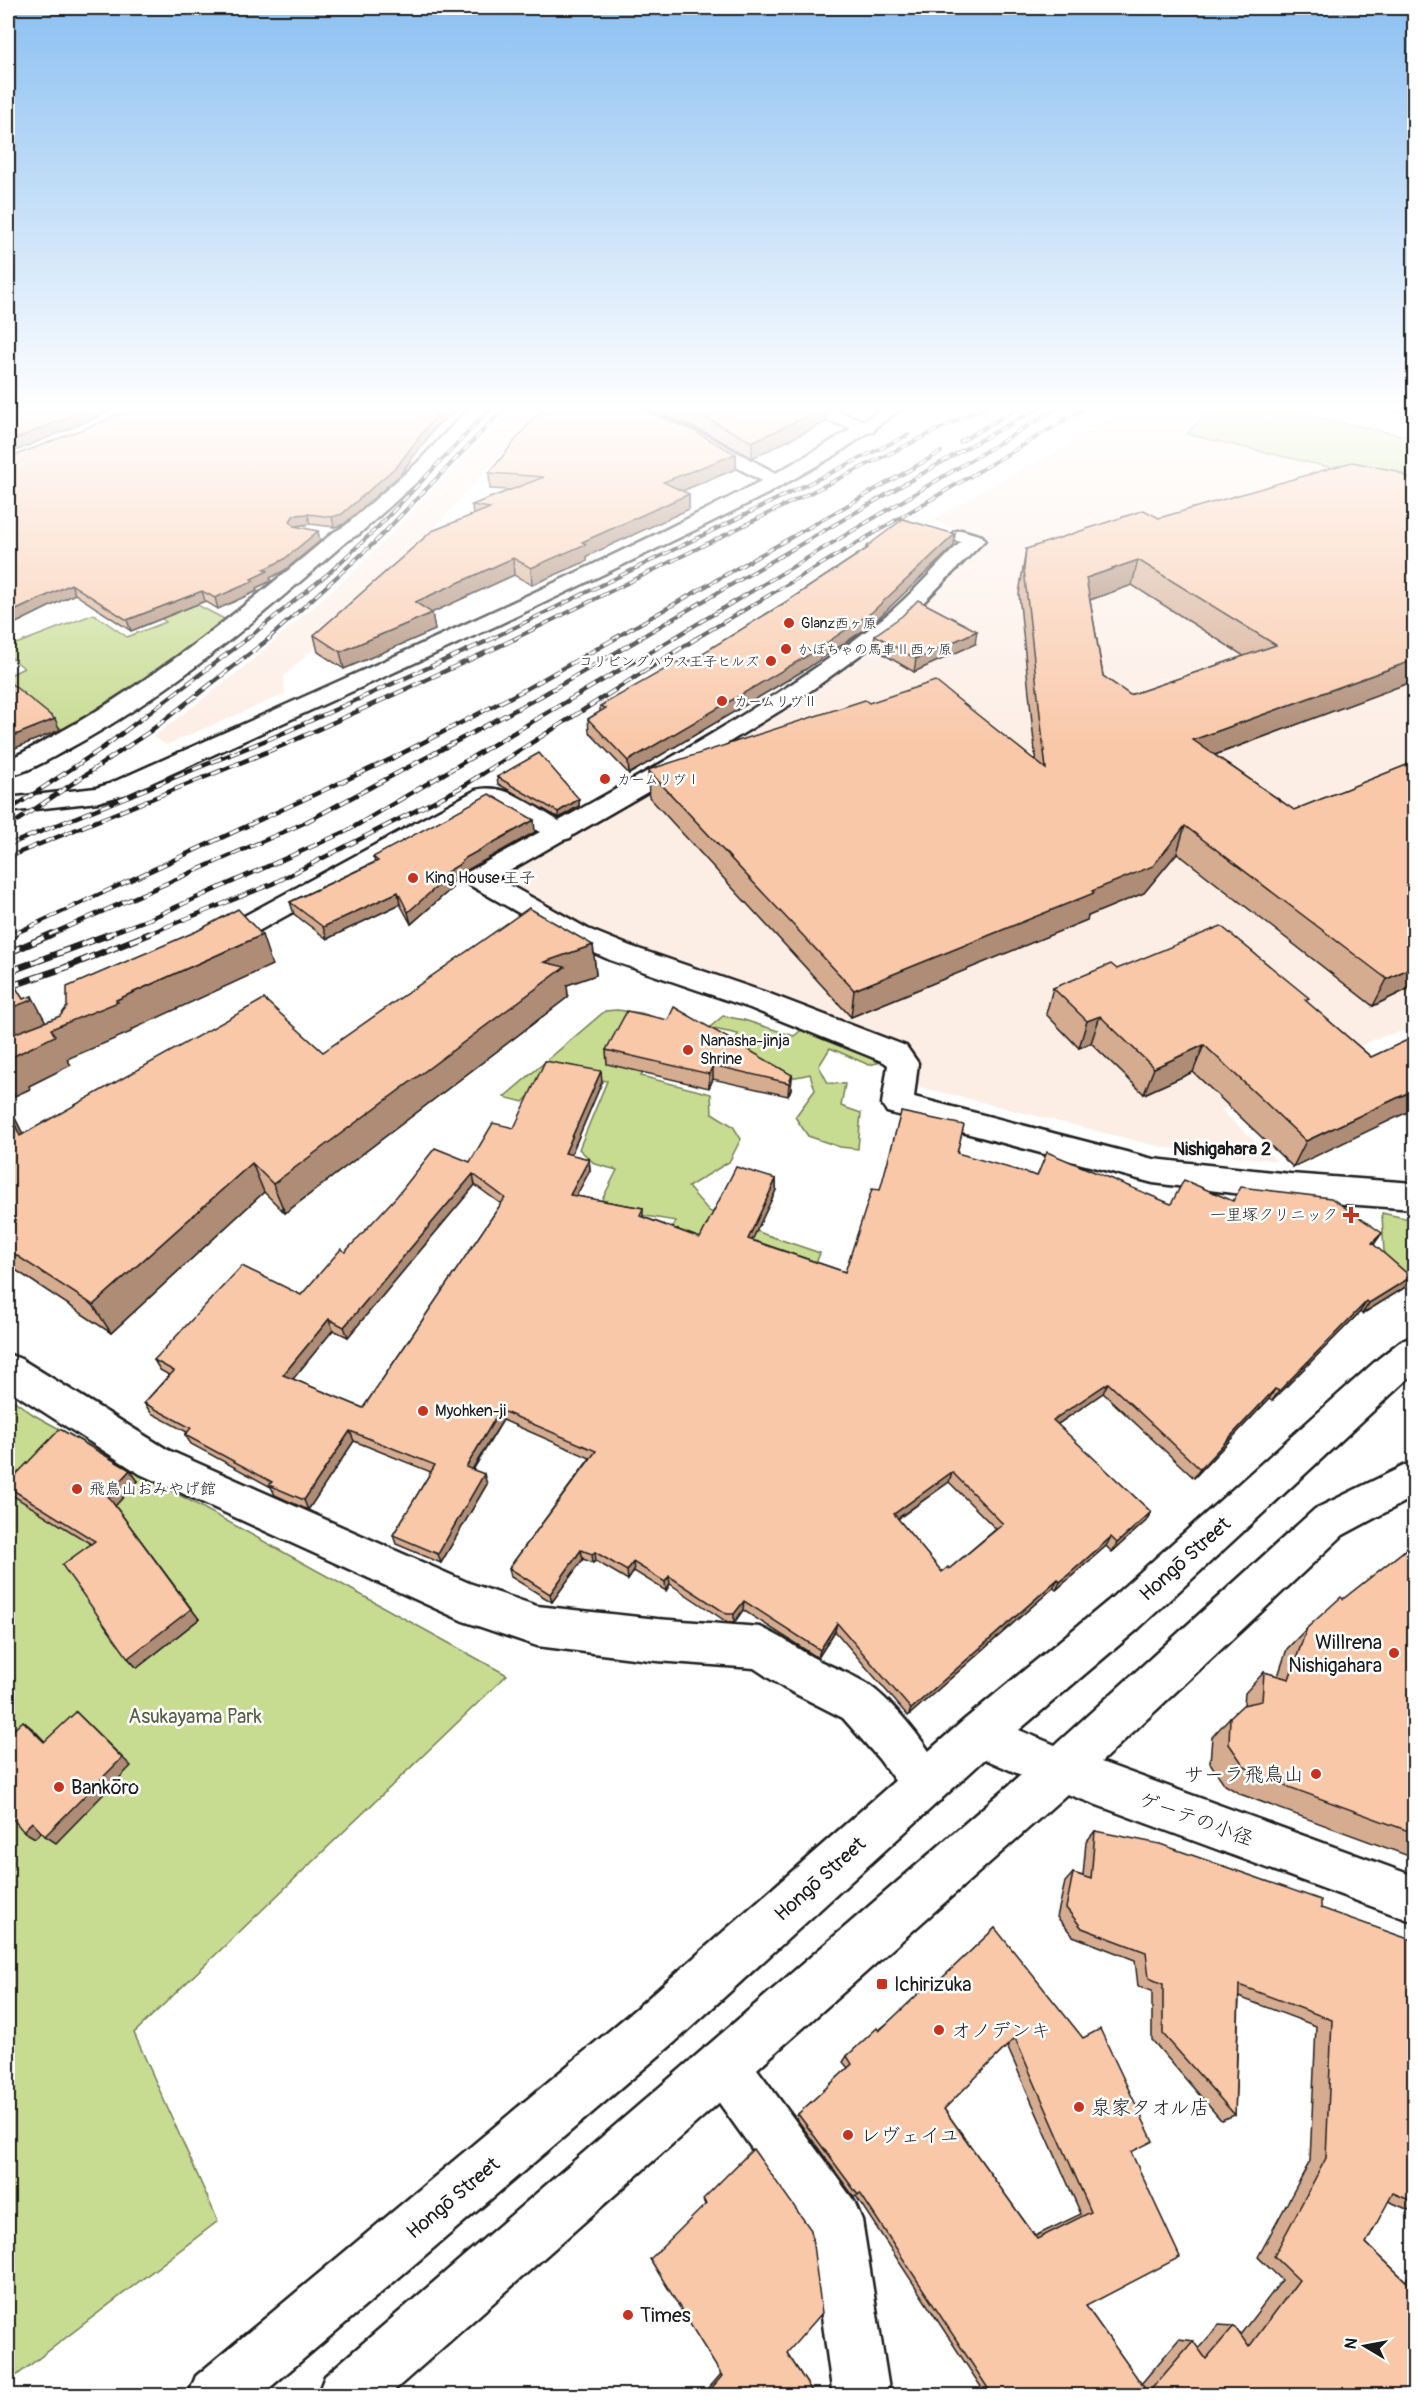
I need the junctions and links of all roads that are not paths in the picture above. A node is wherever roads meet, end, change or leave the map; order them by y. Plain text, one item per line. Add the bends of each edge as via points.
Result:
1 (365, 518) edge
2 (701, 518) edge
3 (311, 532) edge
4 (341, 536) junction
5 (961, 536) dead end
6 (8, 769) edge
7 (8, 805) edge
8 (561, 833) junction
9 (187, 957) edge
10 (1414, 1196) edge
11 (1414, 1352) edge
12 (8, 1370) edge
13 (1414, 1478) edge
14 (979, 1735) junction
15 (1061, 1770) junction
16 (926, 1784) junction
17 (1414, 1899) edge
18 (723, 2065) junction
19 (216, 2396) edge
20 (345, 2396) edge
21 (862, 2396) edge

1 - 4 street
2 - 7 street via 567,585 118,789 98,795
3 - 4 street
4 - 6 street via 242,620 184,663 81,732
5 - 8 street via 975,540 891,622 791,694
8 - 9 street via 497,796 485,795
8 - 10 street via 477,878 578,935 620,953 760,1001 895,1054 903,1063 898,1104 1153,1171
11 - 14 street, Hongō Street via 1123,1615
12 - 16 street via 154,1462 463,1602 537,1626 760,1648 858,1703
13 - 15 street via 1329,1522
14 - 15 street, ゲーテの小径
14 - 16 street, Hongō Street
15 - 17 street, ゲーテの小径
15 - 18 street
16 - 19 street, Hongō Street via 657,2024
18 - 20 street
18 - 21 street via 835,2220

